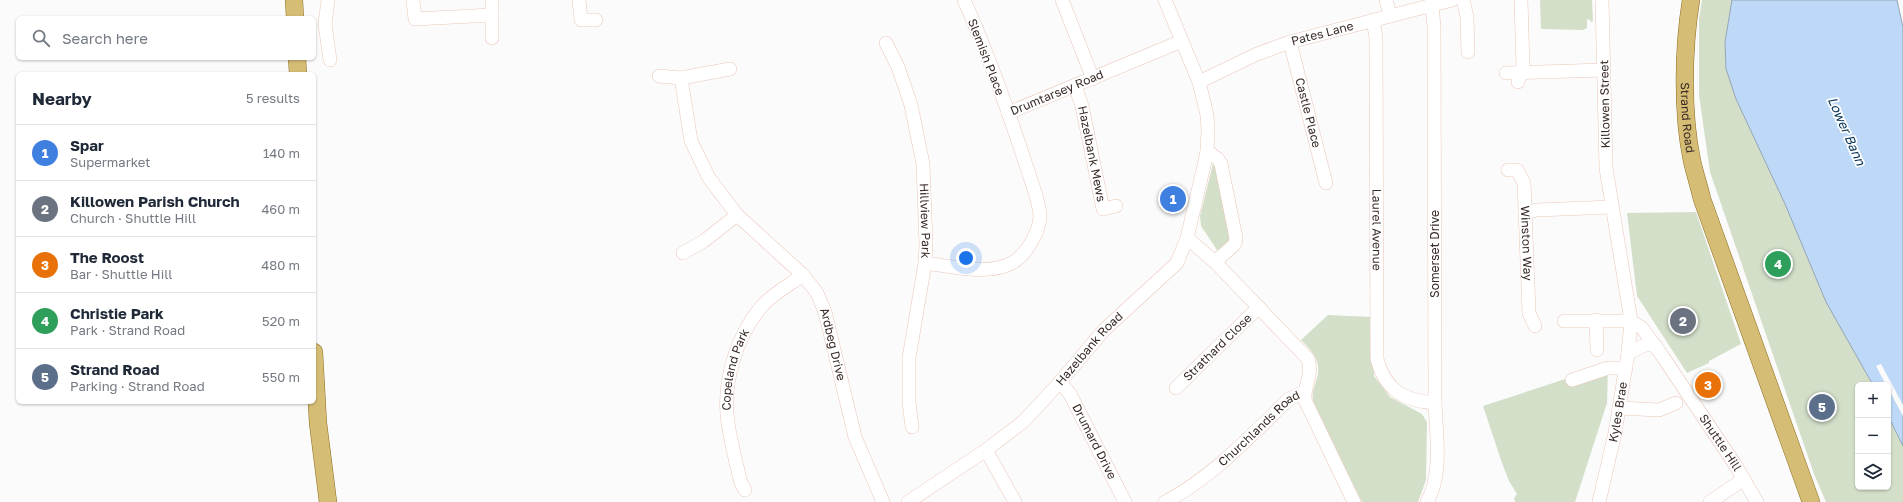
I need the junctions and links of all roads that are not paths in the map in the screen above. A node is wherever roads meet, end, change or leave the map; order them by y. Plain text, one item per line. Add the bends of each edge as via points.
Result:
1 (294, 0) edge
2 (328, 0) edge
3 (413, 0) edge
4 (492, 0) edge
5 (579, 0) edge
6 (964, 0) edge
7 (1062, 0) edge
8 (1165, 0) edge
9 (1386, 0) edge
10 (1452, 0) edge
11 (1463, 0) edge
12 (1521, 0) edge
13 (1602, 0) edge
14 (1691, 0) edge
15 (1432, 5) junction
16 (295, 16) edge
17 (492, 16) junction
18 (1390, 16) junction
19 (596, 20) dead end
20 (1373, 20) junction
21 (492, 38) dead end
22 (1182, 41) junction
23 (1290, 42) junction
24 (886, 43) dead end
25 (1468, 52) dead end
26 (297, 60) edge
27 (330, 60) dead end
28 (730, 69) dead end
29 (1604, 70) junction
30 (298, 72) edge
31 (1506, 73) dead end
32 (659, 76) dead end
33 (1520, 77) junction
34 (681, 78) junction
35 (1093, 79) junction
36 (1199, 82) junction
37 (1074, 86) junction
38 (1008, 113) junction
39 (1207, 151) junction
40 (1508, 170) dead end
41 (1326, 183) dead end
42 (1116, 206) dead end
43 (1612, 207) junction
44 (1525, 213) junction
45 (737, 215) junction
46 (1187, 238) junction
47 (683, 253) dead end
48 (1215, 262) junction
49 (925, 263) junction
50 (803, 275) junction
51 (1258, 307) junction
52 (1596, 320) junction
53 (1564, 321) dead end
54 (1631, 321) junction
55 (1535, 326) dead end
56 (1655, 345) junction
57 (1597, 350) dead end
58 (1628, 353) junction
59 (1626, 368) junction
60 (1572, 380) dead end
61 (1060, 382) junction
62 (316, 388) edge
63 (1176, 388) dead end
64 (1304, 392) junction
65 (1435, 403) junction
66 (1676, 403) dead end
67 (1619, 408) junction
68 (912, 427) dead end
69 (986, 450) junction
70 (1744, 479) junction
71 (745, 490) dead end
72 (328, 502) edge
73 (883, 502) edge
74 (908, 502) edge
75 (1015, 502) edge
76 (1125, 502) edge
77 (1165, 502) edge
78 (1354, 502) edge
79 (1427, 502) edge
80 (1599, 502) edge
81 (1710, 502) edge
82 (1757, 502) edge
83 (1811, 502) edge

1 - 16 main road
2 - 27 street via 325,24
3 - 17 street via 415,19
4 - 17 street
5 - 19 street via 581,20
6 - 38 street, Slemish Place
7 - 35 street
8 - 22 street, Hazelbank Road
9 - 18 street
10 - 15 street, Pates Lane
11 - 25 street via 1467,17
12 - 33 street via 1523,68
13 - 29 street, Killowen Street
14 - 83 main road, Strand Road via 1688,14 1685,86 1687,130 1692,161 1702,199
15 - 18 street, Pates Lane
15 - 65 street, Somerset Drive
17 - 21 street
18 - 20 street, Pates Lane
20 - 23 street, Pates Lane
20 - 65 street, Laurel Avenue via 1376,38 1377,359 1380,374 1388,385 1404,397
22 - 35 street, Drumtarsey Road
22 - 36 street, Hazelbank Road
23 - 36 street, Pates Lane via 1257,54
23 - 41 street, Castle Place
24 - 49 street, Hillview Park via 898,67 911,105 923,164
26 - 30 main road
28 - 34 street
29 - 33 street via 1543,72
29 - 43 street, Killowen Street via 1606,168
31 - 33 street
32 - 34 street
34 - 45 street, Ardbeg Drive via 692,141 709,178
35 - 37 street, Drumtarsey Road
36 - 39 street, Hazelbank Road via 1207,115
37 - 38 street, Drumtarsey Road
37 - 42 street, Hazelbank Mews via 1082,106 1103,209
38 - 49 street, Drumtarsey Road via 1034,189 1040,217 1036,232 1027,248 1012,262 995,268 976,269
39 - 46 street, Hazelbank Road
39 - 48 street via 1222,164 1236,238 1234,244
40 - 44 street, Winston Way via 1517,170 1524,183
43 - 44 street via 1538,210
43 - 54 street, Killowen Street
44 - 55 street, Winston Way via 1529,313
45 - 47 street via 704,241
45 - 50 street, Ardbeg Drive
46 - 48 street, Churchlands Road
46 - 61 street, Hazelbank Road via 1177,263 1104,330
48 - 51 street, Churchlands Road
49 - 68 street, Hillview Park via 909,358
50 - 71 street, Copeland Park via 762,305 745,330 736,355 728,389 728,422 741,483
50 - 73 street, Ardbeg Drive via 817,294 825,312 855,437
51 - 63 street, Strathard Close
51 - 64 street, Churchlands Road via 1308,360 1311,369
52 - 53 street
52 - 54 street
52 - 57 street
54 - 56 street, Shuttle Hill via 1642,328
54 - 58 street, Kyles Brae
56 - 58 street
56 - 70 street, Shuttle Hill
58 - 59 street, Kyles Brae
59 - 60 street via 1608,368
59 - 67 street, Kyles Brae
61 - 69 street, Hazelbank Road via 1024,421
61 - 76 street, Drumard Drive via 1070,394
62 - 72 main road
64 - 77 street, Churchlands Road via 1289,399 1216,469 1195,485
64 - 78 street via 1304,400
65 - 79 street, Somerset Drive via 1435,474 1433,491
66 - 67 street via 1659,410
67 - 80 street, Kyles Brae
69 - 74 street, Hazelbank Road
69 - 75 street
70 - 81 street
70 - 82 street, Shuttle Hill

